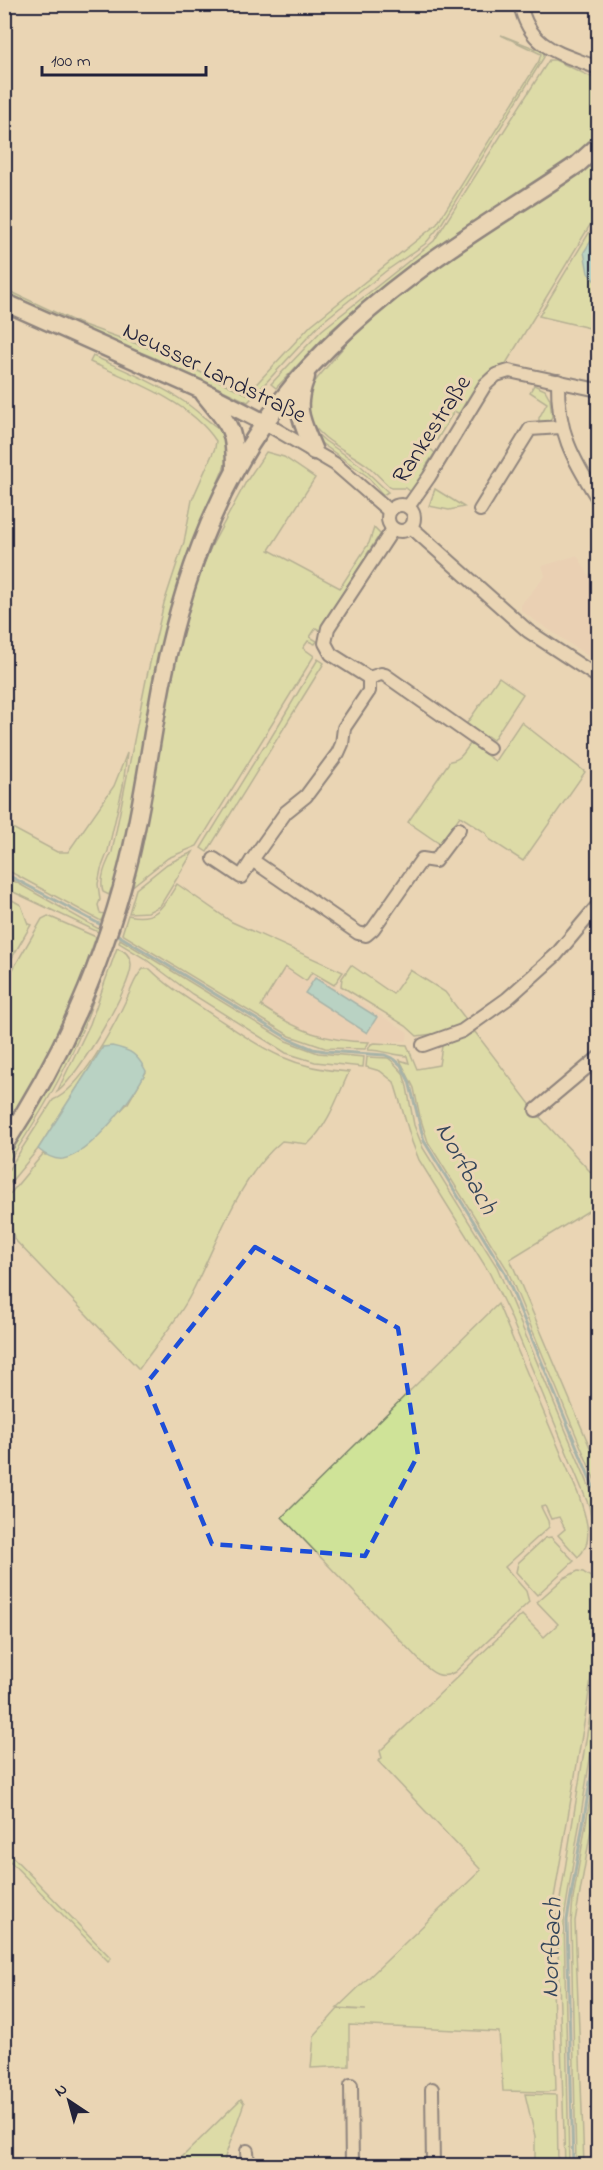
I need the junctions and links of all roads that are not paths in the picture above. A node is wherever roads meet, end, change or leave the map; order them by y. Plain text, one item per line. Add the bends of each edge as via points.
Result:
1 (520, 4) edge
2 (598, 68) edge
3 (598, 146) edge
4 (4, 302) edge
5 (310, 368) junction
6 (558, 381) junction
7 (200, 389) junction
8 (598, 390) edge
9 (265, 423) junction
10 (561, 427) junction
11 (314, 451) junction
12 (235, 471) junction
13 (598, 499) edge
14 (408, 507) junction
15 (480, 510) dead end
16 (390, 511) junction
17 (411, 527) junction
18 (393, 529) junction
19 (598, 677) edge
20 (369, 678) junction
21 (489, 748) dead end
22 (459, 829) dead end
23 (214, 859) dead end
24 (252, 860) junction
25 (598, 904) edge
26 (423, 1045) dead end
27 (598, 1058) edge
28 (536, 1110) dead end
29 (4, 1144) edge
30 (351, 2085) dead end
31 (432, 2089) dead end
32 (247, 2151) dead end
33 (248, 2166) edge
34 (352, 2166) edge
35 (434, 2166) edge

1 - 2 street via 528,27 545,47
3 - 5 main road via 578,164 416,272 361,317
4 - 7 main road, Neusser Landstraße
5 - 9 main road
5 - 11 main road via 300,395 299,413
6 - 8 street, Rankestraße
6 - 10 street
6 - 14 street, Rankestraße via 509,371 488,381
7 - 9 main road, Neusser Landstraße
7 - 12 main road via 230,428 235,442
9 - 11 street, Neusser Landstraße
9 - 12 main road
10 - 13 street via 570,453
10 - 15 street via 530,429
11 - 16 street, Neusser Landstraße
12 - 29 main road via 198,553 175,624 132,846 96,965 60,1049
14 - 16 street via 396,505
14 - 17 street via 414,514
16 - 18 street via 388,520
17 - 18 street via 403,531
17 - 19 street via 528,631
18 - 20 street via 325,636 331,654
20 - 21 street via 385,675
20 - 24 street via 368,694 344,728 338,753 306,796 286,812
22 - 24 street via 435,861 422,859 366,935
23 - 24 street via 240,877
25 - 26 street via 556,955 507,999 462,1031
27 - 28 street
30 - 34 street
31 - 35 street
32 - 33 street

